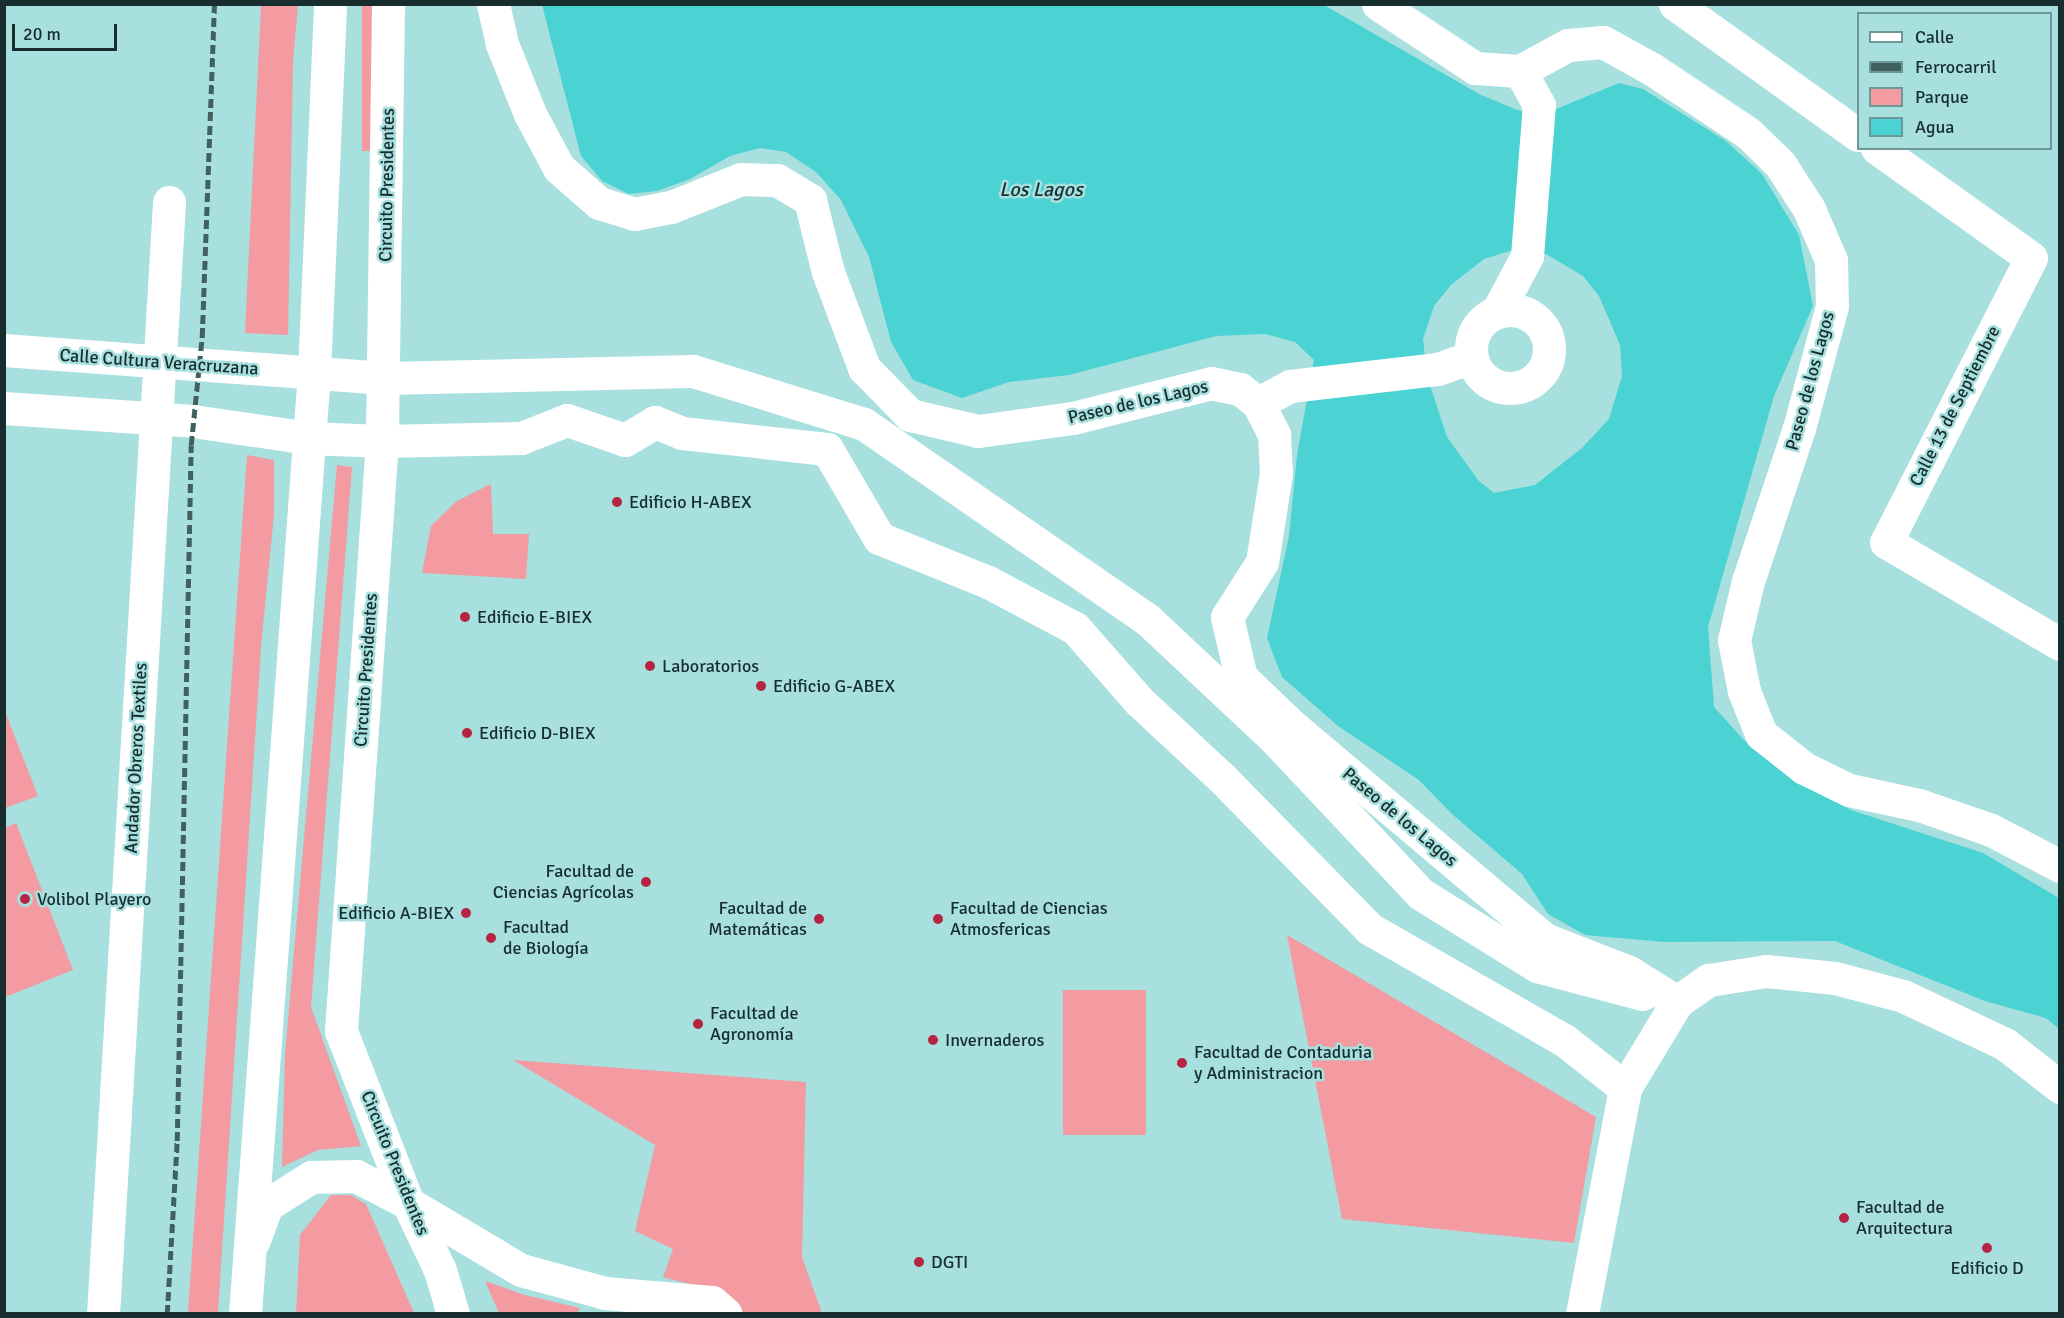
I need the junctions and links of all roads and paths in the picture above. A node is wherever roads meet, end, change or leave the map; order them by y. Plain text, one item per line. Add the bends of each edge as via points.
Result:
1 (330, 4) edge
2 (388, 4) edge
3 (493, 4) edge
4 (1378, 4) edge
5 (1675, 4) edge
6 (1520, 71) junction
7 (1857, 134) edge
8 (1880, 150) edge
9 (169, 202) dead end
10 (1497, 312) junction
11 (4, 350) edge
12 (1471, 357) junction
13 (160, 362) junction
14 (314, 373) junction
15 (385, 378) junction
16 (1258, 403) junction
17 (4, 408) edge
18 (157, 418) junction
19 (308, 438) junction
20 (382, 441) junction
21 (2060, 644) edge
22 (2060, 866) edge
23 (1677, 1002) junction
24 (2060, 1087) edge
25 (1624, 1088) junction
26 (408, 1203) junction
27 (247, 1260) junction
28 (602, 1303) edge
29 (103, 1314) edge
30 (245, 1314) edge
31 (453, 1314) edge
32 (726, 1314) edge
33 (1582, 1314) edge

1 - 14 street
2 - 15 street, Circuito Presidentes
3 - 16 street, Paseo de los Lagos via 502,44 530,114 559,168 599,203 634,214 671,207 741,179 777,180 810,200 828,272 864,368 910,415 978,431 1073,418 1211,383 1240,389
4 - 6 street via 1475,68
5 - 7 street
6 - 10 street via 1539,105 1527,256
6 - 22 street, Paseo de los Lagos via 1568,45 1603,42 1652,69 1748,133 1780,164 1809,209 1831,260 1832,306 1799,428 1748,581 1734,640 1744,691 1761,734 1804,768 1849,790 1919,804 1991,830
8 - 21 street, Calle 13 de Septiembre via 2031,258 1886,542
9 - 13 street, Andador Obreros Textiles
10 - 12 street via 1473,335
10 - 12 street via 1524,313 1544,330 1548,343 1543,369 1523,386 1503,387 1485,380
11 - 13 street, Calle Cultura Veracruzana
12 - 16 street via 1430,369 1290,386
13 - 14 street, Calle Cultura Veracruzana
13 - 18 street, Andador Obreros Textiles
14 - 15 street, Calle Cultura Veracruzana
14 - 19 street
15 - 20 street, Circuito Presidentes
15 - 23 street, Calle Cultura Veracruzana via 693,371 864,424 1148,620 1273,737 1421,894 1537,966 1601,986
16 - 23 street, Paseo de los Lagos via 1274,435 1276,473 1262,562 1227,617 1240,677 1544,939 1629,972
17 - 18 street
18 - 19 street
18 - 29 street, Andador Obreros Textiles
19 - 20 street
19 - 27 street
20 - 25 street via 521,438 567,420 625,440 655,422 682,433 827,450 879,538 988,582 1075,628 1139,701 1222,778 1370,929 1564,1040
20 - 26 street, Circuito Presidentes via 341,1030
23 - 24 street via 1709,980 1766,971 1835,978 1903,996 2005,1044
23 - 25 street
25 - 33 street
26 - 27 street via 356,1176 311,1177 267,1205
26 - 28 street via 521,1270
26 - 31 street, Circuito Presidentes via 440,1270
27 - 30 street
28 - 32 street via 712,1302

